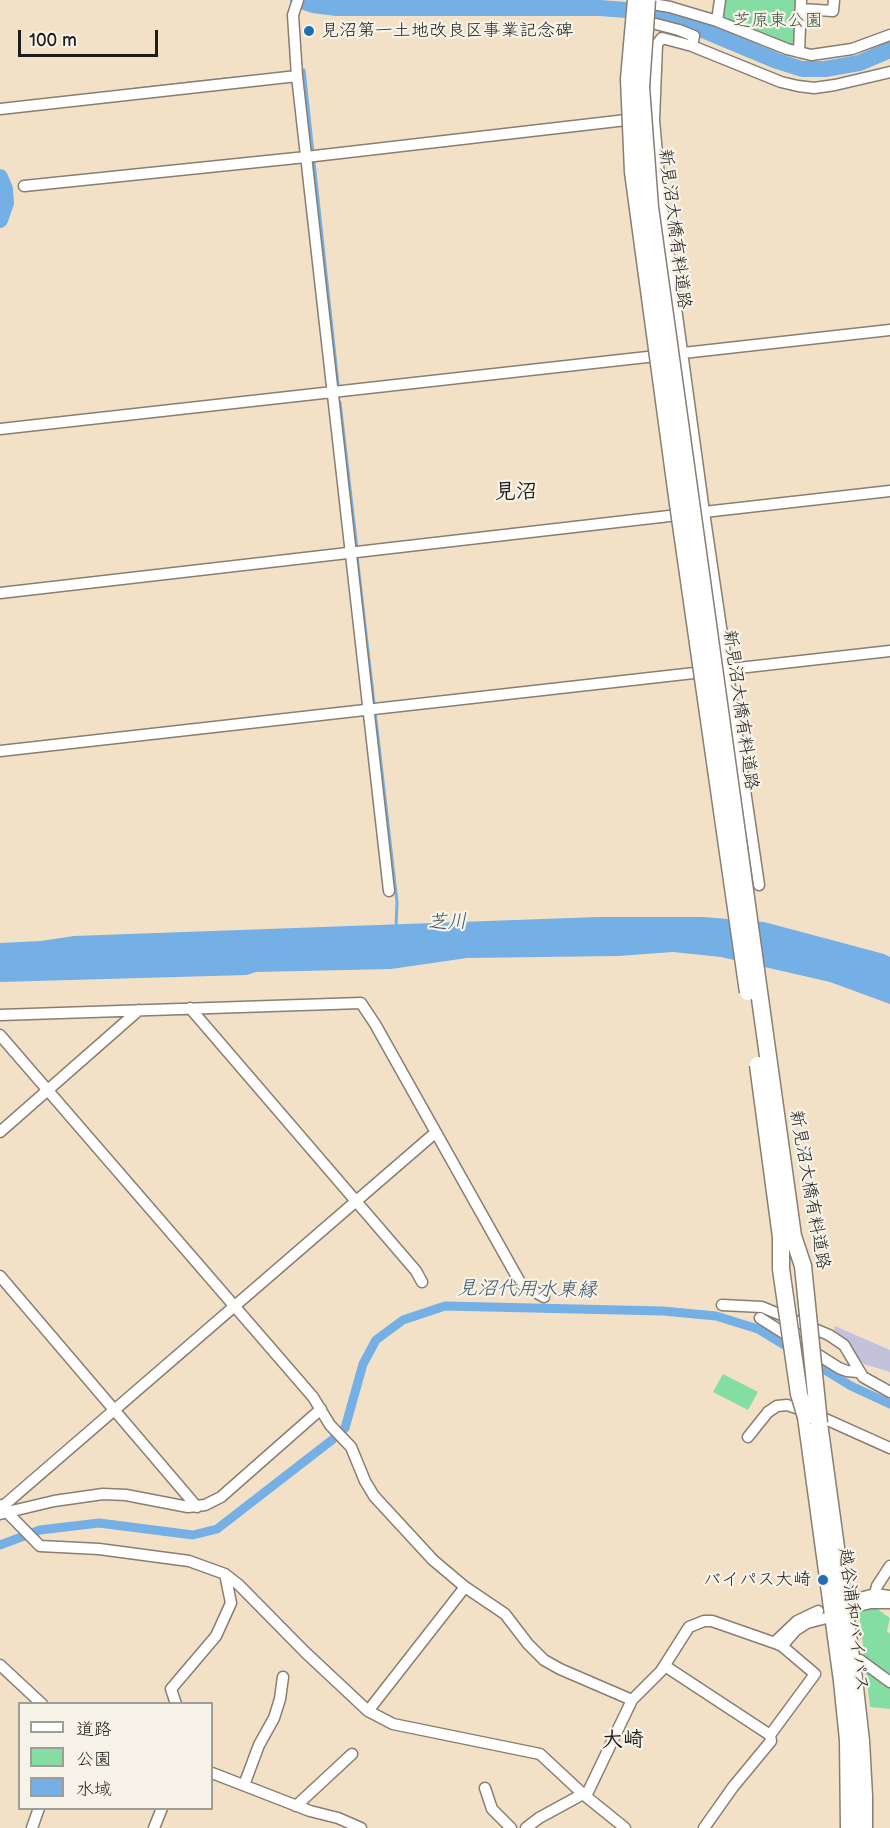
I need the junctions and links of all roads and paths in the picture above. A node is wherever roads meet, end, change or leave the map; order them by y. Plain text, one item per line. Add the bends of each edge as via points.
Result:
1 (629, 0) edge
2 (720, 0) edge
3 (834, 0) edge
4 (649, 1) edge
5 (297, 3) edge
6 (801, 5) edge
7 (717, 21) junction
8 (890, 35) edge
9 (692, 46) junction
10 (799, 52) junction
11 (890, 72) edge
12 (297, 76) junction
13 (0, 109) edge
14 (654, 117) junction
15 (306, 157) junction
16 (24, 186) dead end
17 (890, 330) edge
18 (683, 354) junction
19 (332, 393) junction
20 (0, 429) edge
21 (890, 491) edge
22 (704, 512) junction
23 (352, 552) junction
24 (0, 592) edge
25 (890, 651) edge
26 (726, 670) junction
27 (369, 710) junction
28 (738, 750) junction
29 (0, 751) edge
30 (701, 754) dead end
31 (759, 885) dead end
32 (389, 891) dead end
33 (190, 1008) junction
34 (139, 1011) junction
35 (0, 1015) edge
36 (0, 1035) edge
37 (48, 1091) junction
38 (0, 1132) edge
39 (435, 1132) junction
40 (355, 1202) junction
41 (0, 1276) edge
42 (422, 1282) dead end
43 (544, 1297) dead end
44 (722, 1305) dead end
45 (235, 1307) junction
46 (760, 1318) dead end
47 (790, 1337) junction
48 (858, 1372) junction
49 (890, 1392) edge
50 (321, 1409) junction
51 (114, 1410) junction
52 (812, 1418) junction
53 (748, 1437) dead end
54 (890, 1448) edge
55 (197, 1507) junction
56 (2, 1510) edge
57 (890, 1566) edge
58 (225, 1574) junction
59 (465, 1587) junction
60 (875, 1594) junction
61 (890, 1596) edge
62 (890, 1603) edge
63 (838, 1609) junction
64 (778, 1644) junction
65 (860, 1660) dead end
66 (0, 1665) edge
67 (665, 1666) junction
68 (284, 1677) dead end
69 (890, 1682) edge
70 (632, 1700) junction
71 (40, 1702) edge
72 (175, 1702) edge
73 (369, 1711) junction
74 (770, 1735) junction
75 (352, 1754) dead end
76 (213, 1773) edge
77 (244, 1785) junction
78 (485, 1788) dead end
79 (584, 1795) junction
80 (296, 1806) junction
81 (39, 1810) edge
82 (162, 1810) edge
83 (32, 1828) edge
84 (154, 1828) edge
85 (361, 1828) edge
86 (511, 1828) edge
87 (525, 1828) edge
88 (625, 1828) edge
89 (704, 1828) edge
90 (849, 1828) edge
91 (864, 1828) edge

1 - 4 street
2 - 7 street
3 - 6 street via 833,11
4 - 7 street
4 - 9 street via 648,22 694,36
4 - 52 highway, 新見沼大橋有料道路, bridge via 630,58 630,135 638,209 759,1070 781,1237 781,1269 798,1385
5 - 12 street via 293,15
6 - 10 street
7 - 10 street
8 - 10 street via 852,49 811,55
9 - 11 street via 798,86 835,86
9 - 14 street via 659,40
12 - 13 street
12 - 15 street
14 - 15 street
14 - 18 street via 661,199
15 - 16 street
15 - 19 street
17 - 18 street
18 - 19 street
18 - 22 street
19 - 20 street
19 - 23 street
21 - 22 street
22 - 23 street
22 - 26 street
23 - 24 street
23 - 27 street
25 - 26 street
26 - 27 street
26 - 28 street
27 - 29 street
27 - 32 street
28 - 30 street
28 - 31 street
33 - 34 street
33 - 39 street via 361,1003
33 - 40 street
34 - 35 street
34 - 37 street
36 - 37 street
37 - 38 street
37 - 45 street
39 - 40 street
39 - 43 street via 521,1284
40 - 42 street
40 - 45 street
41 - 51 street
44 - 48 street via 762,1307 830,1335 844,1345
45 - 50 street
45 - 51 street
46 - 47 street
47 - 48 street via 839,1368
47 - 52 street via 786,1350 793,1388 807,1403
48 - 49 street
50 - 55 street via 221,1497
50 - 59 street via 351,1447 374,1496 433,1560
51 - 55 street
51 - 56 street
52 - 53 street via 787,1405 777,1406
52 - 54 street
52 - 63 highway, 越谷浦和バイパス
55 - 56 street via 103,1494
56 - 58 street via 40,1546 189,1561
57 - 60 street
58 - 72 street via 231,1603 216,1636 171,1689
58 - 73 street
59 - 70 street via 505,1614 544,1660
59 - 73 street
60 - 61 street
60 - 63 street
62 - 63 street
63 - 64 street via 807,1623
63 - 64 street via 797,1621
63 - 90 highway, 越谷浦和バイパス via 848,1740
63 - 91 highway, 越谷浦和バイパス via 861,1741
64 - 67 street via 704,1621 689,1627
64 - 74 street via 815,1674
65 - 69 street
66 - 71 street
67 - 70 street
67 - 74 street
68 - 77 street via 274,1718 259,1744
70 - 79 street
73 - 79 street via 393,1724 540,1754
74 - 89 street via 771,1741
75 - 80 street
76 - 77 street
77 - 80 street
78 - 86 street via 492,1809
79 - 87 street
79 - 88 street
80 - 85 street
81 - 83 street
82 - 84 street

